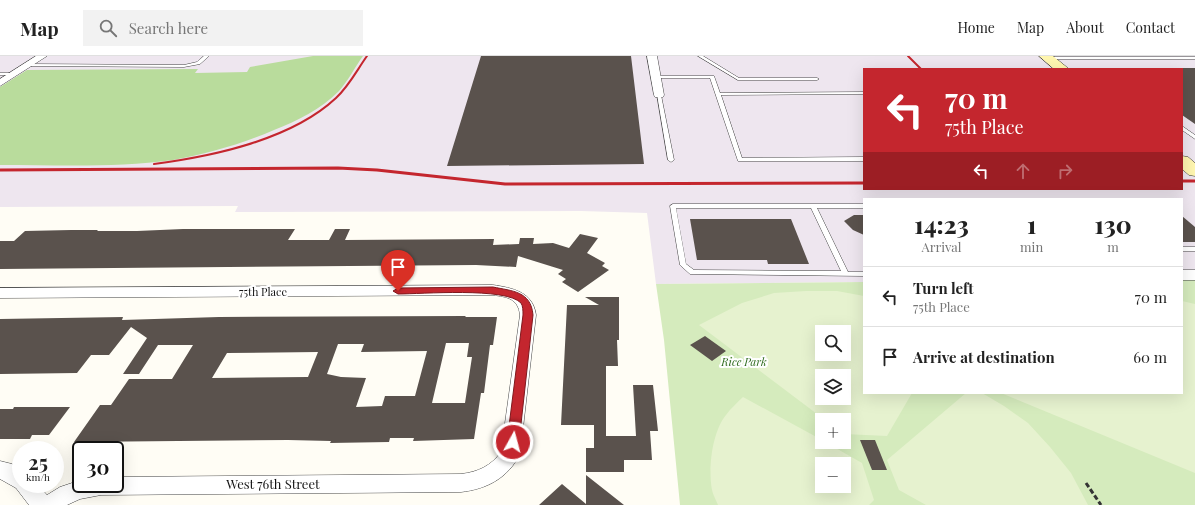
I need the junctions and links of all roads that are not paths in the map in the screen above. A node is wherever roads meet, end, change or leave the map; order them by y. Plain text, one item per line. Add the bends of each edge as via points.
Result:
1 (42, 56) edge
2 (208, 56) edge
3 (652, 56) edge
4 (700, 56) edge
5 (1046, 57) edge
6 (1195, 58) edge
7 (27, 65) junction
8 (1061, 68) edge
9 (0, 74) edge
10 (13, 74) junction
11 (656, 77) junction
12 (817, 79) dead end
13 (0, 82) edge
14 (863, 93) edge
15 (717, 94) junction
16 (659, 95) joint
17 (1183, 129) edge
18 (1195, 137) edge
19 (863, 159) edge
20 (671, 160) dead end
21 (813, 206) junction
22 (863, 206) edge
23 (1195, 249) edge
24 (1183, 250) edge
25 (845, 273) junction
26 (863, 274) edge
27 (1183, 275) edge
28 (1195, 275) edge
29 (0, 293) edge
30 (498, 469) joint
31 (0, 470) edge
32 (12, 474) edge
33 (32, 493) edge
34 (42, 505) edge
35 (50, 505) edge

1 - 7 street
2 - 7 lane via 198,63 184,66
3 - 11 street
4 - 12 lane via 738,79
5 - 6 lane
5 - 8 street
7 - 10 street
9 - 10 lane
10 - 13 street
11 - 15 lane via 712,77
11 - 16 street
14 - 15 lane
15 - 19 lane via 740,160
16 - 20 lane
17 - 18 lane
21 - 22 lane
21 - 25 lane
21 - 25 lane via 673,206 683,265 692,272
23 - 24 lane
25 - 26 lane
27 - 28 street
29 - 30 street, 75th Place via 493,290 514,294 524,301 528,315 513,442 510,454
30 - 35 street, West 76th Street via 478,480 461,483 101,486 72,492
31 - 32 street via 6,470
33 - 34 street

